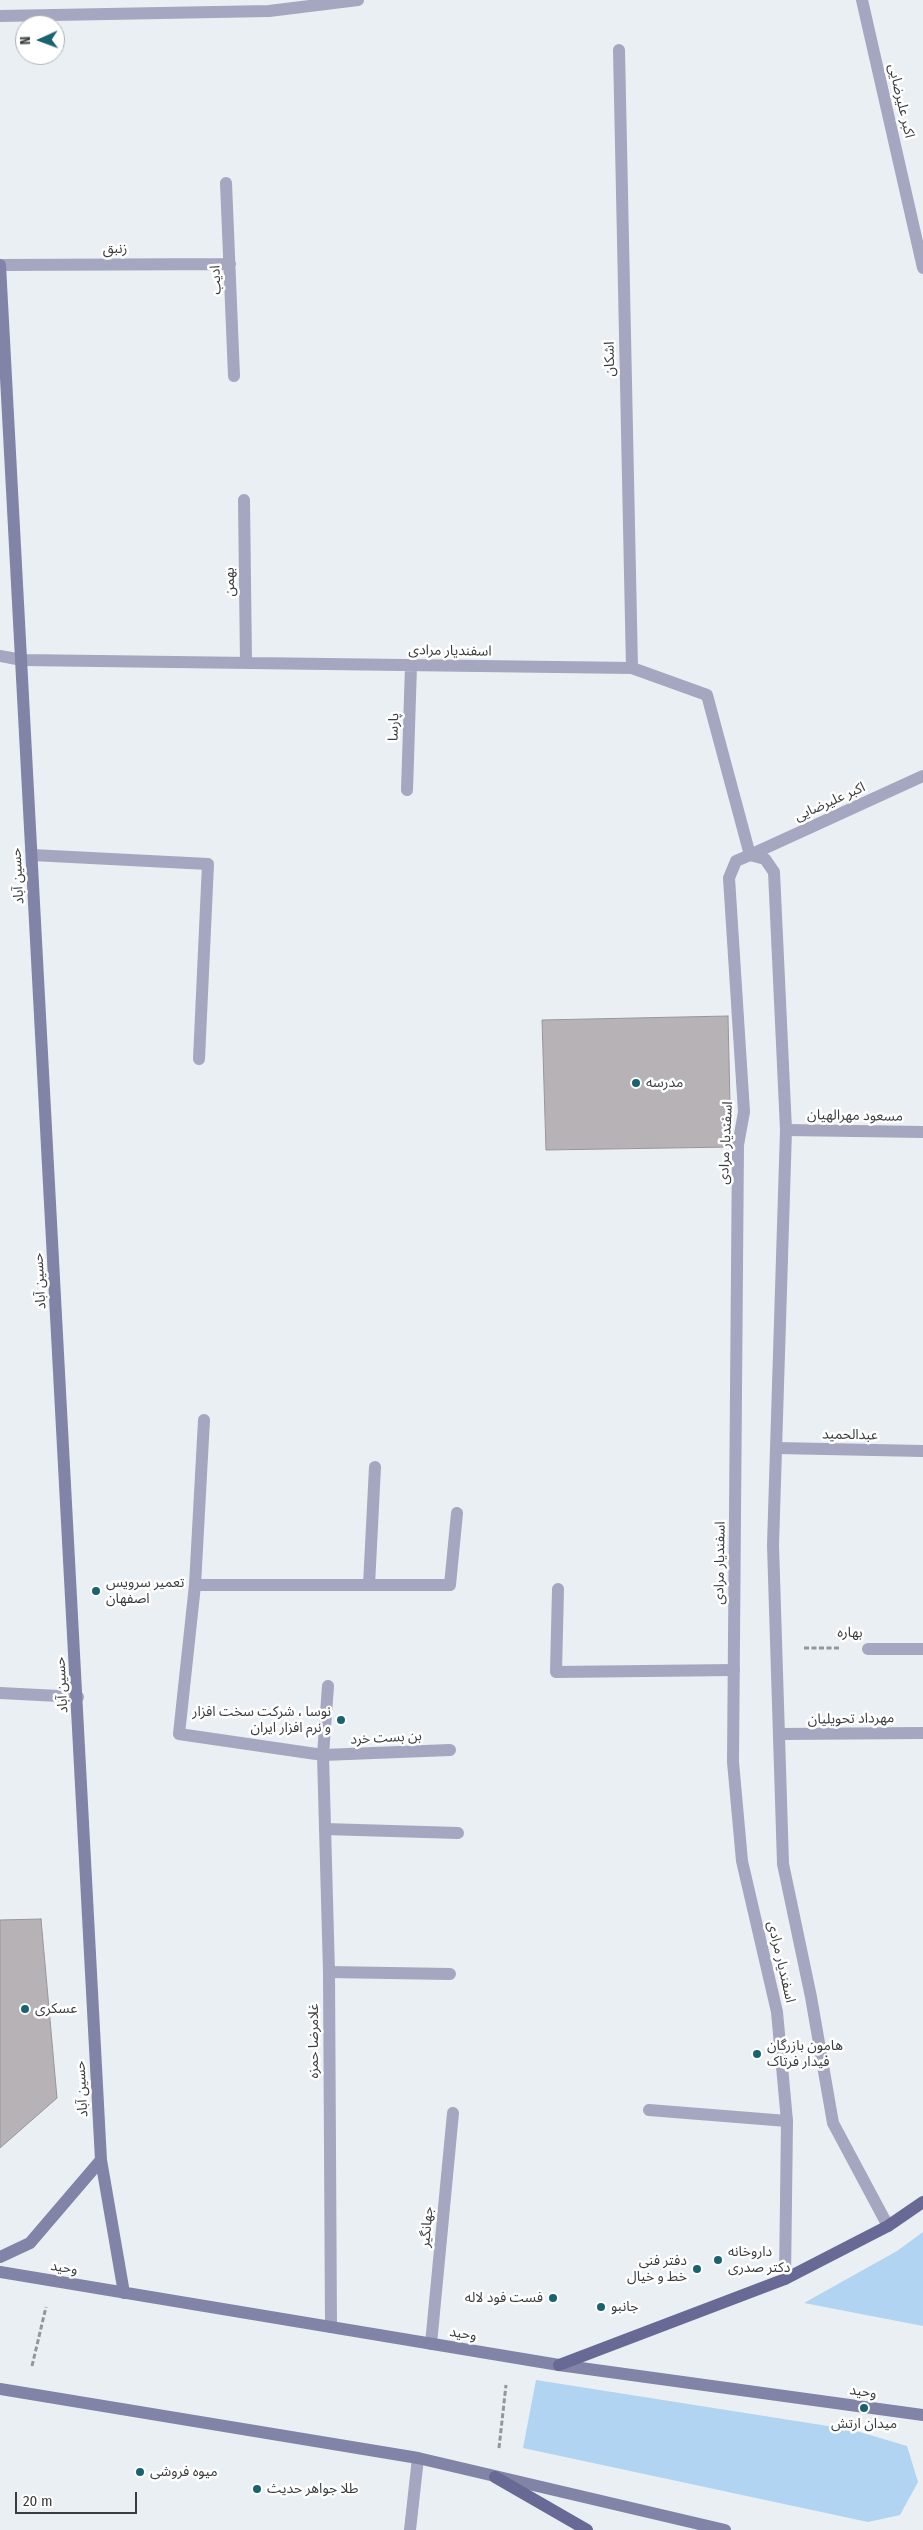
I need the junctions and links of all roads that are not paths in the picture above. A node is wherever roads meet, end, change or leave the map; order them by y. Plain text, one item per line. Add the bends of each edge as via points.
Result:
1 (358, 0) edge
2 (862, 0) edge
3 (0, 16) edge
4 (618, 50) dead end
5 (226, 183) dead end
6 (230, 264) junction
7 (0, 265) edge
8 (923, 268) edge
9 (234, 376) dead end
10 (244, 500) dead end
11 (0, 656) edge
12 (22, 660) junction
13 (246, 663) junction
14 (412, 666) junction
15 (632, 668) junction
16 (923, 776) edge
17 (407, 790) dead end
18 (32, 855) junction
19 (750, 855) junction
20 (199, 1059) dead end
21 (786, 1130) junction
22 (923, 1132) edge
23 (204, 1420) dead end
24 (777, 1448) junction
25 (923, 1451) edge
26 (375, 1467) dead end
27 (457, 1513) dead end
28 (369, 1584) junction
29 (195, 1585) junction
30 (558, 1589) dead end
31 (868, 1649) road end
32 (923, 1649) edge
33 (734, 1670) junction
34 (328, 1686) dead end
35 (0, 1694) edge
36 (78, 1697) junction
37 (923, 1733) edge
38 (779, 1734) junction
39 (450, 1750) dead end
40 (323, 1756) junction
41 (325, 1829) junction
42 (458, 1833) dead end
43 (329, 1972) junction
44 (450, 1974) dead end
45 (649, 2110) dead end
46 (453, 2112) dead end
47 (787, 2121) junction
48 (101, 2160) junction
49 (923, 2202) edge
50 (888, 2226) junction
51 (0, 2258) edge
52 (0, 2272) edge
53 (784, 2280) junction
54 (124, 2293) junction
55 (331, 2327) junction
56 (431, 2344) junction
57 (559, 2365) junction
58 (0, 2389) edge
59 (923, 2415) edge
60 (418, 2458) junction
61 (495, 2477) junction
62 (410, 2530) edge
63 (588, 2530) edge
64 (726, 2530) edge

1 - 3 street via 269,11
2 - 8 street, اکبر علیرضایی
4 - 15 street, اشکان
5 - 6 street, ادیب
6 - 7 street, زنبق
6 - 9 street, ادیب
7 - 12 main road, حسین آباد
10 - 13 street, بهمن
11 - 12 street, اسفندیار مرادی
12 - 13 street, اسفندیار مرادی
12 - 18 main road, حسین آباد
13 - 14 street, اسفندیار مرادی
14 - 15 street, اسفندیار مرادی
14 - 17 street, پارسا
15 - 19 street, اسفندیار مرادی via 707,695
16 - 19 street, اکبر علیرضایی
18 - 20 street via 208,864
18 - 36 main road, حسین آباد
19 - 21 street, اسفندیار مرادی via 766,859 774,872
19 - 33 street, اسفندیار مرادی via 736,861 729,878 744,1112 738,1145
21 - 22 street, مسعود مهرالهیان
21 - 24 street, اسفندیار مرادی
23 - 29 street
24 - 25 street, عبدالحمید
24 - 38 street, اسفندیار مرادی via 773,1545
26 - 28 street
27 - 28 street via 450,1585
28 - 29 street
29 - 40 street, بن بست خرد via 180,1734
30 - 33 street via 556,1672
31 - 32 street, بهاره
33 - 47 street, اسفندیار مرادی via 733,1762 742,1861 777,2012
34 - 40 street, غلامرضا حمزه
35 - 36 street
36 - 48 main road, حسین آباد
37 - 38 street, مهرداد تحویلیان
38 - 50 street, اسفندیار مرادی via 783,1864 833,2123
39 - 40 street, بن بست خرد
40 - 41 street, غلامرضا حمزه
41 - 42 street
41 - 43 street, غلامرضا حمزه
43 - 44 street
43 - 55 street, غلامرضا حمزه
45 - 47 street
46 - 56 street, جهانگیر
47 - 53 street, اسفندیار مرادی
48 - 51 main road via 30,2243
48 - 54 main road, حسین آباد
49 - 50 main road
50 - 53 main road
52 - 54 main road, وحید
53 - 57 main road
54 - 55 main road, وحید
55 - 56 main road, وحید
56 - 57 main road, وحید
57 - 59 main road, وحید
58 - 60 main road
60 - 61 main road
60 - 62 street
61 - 63 main road
61 - 64 main road

